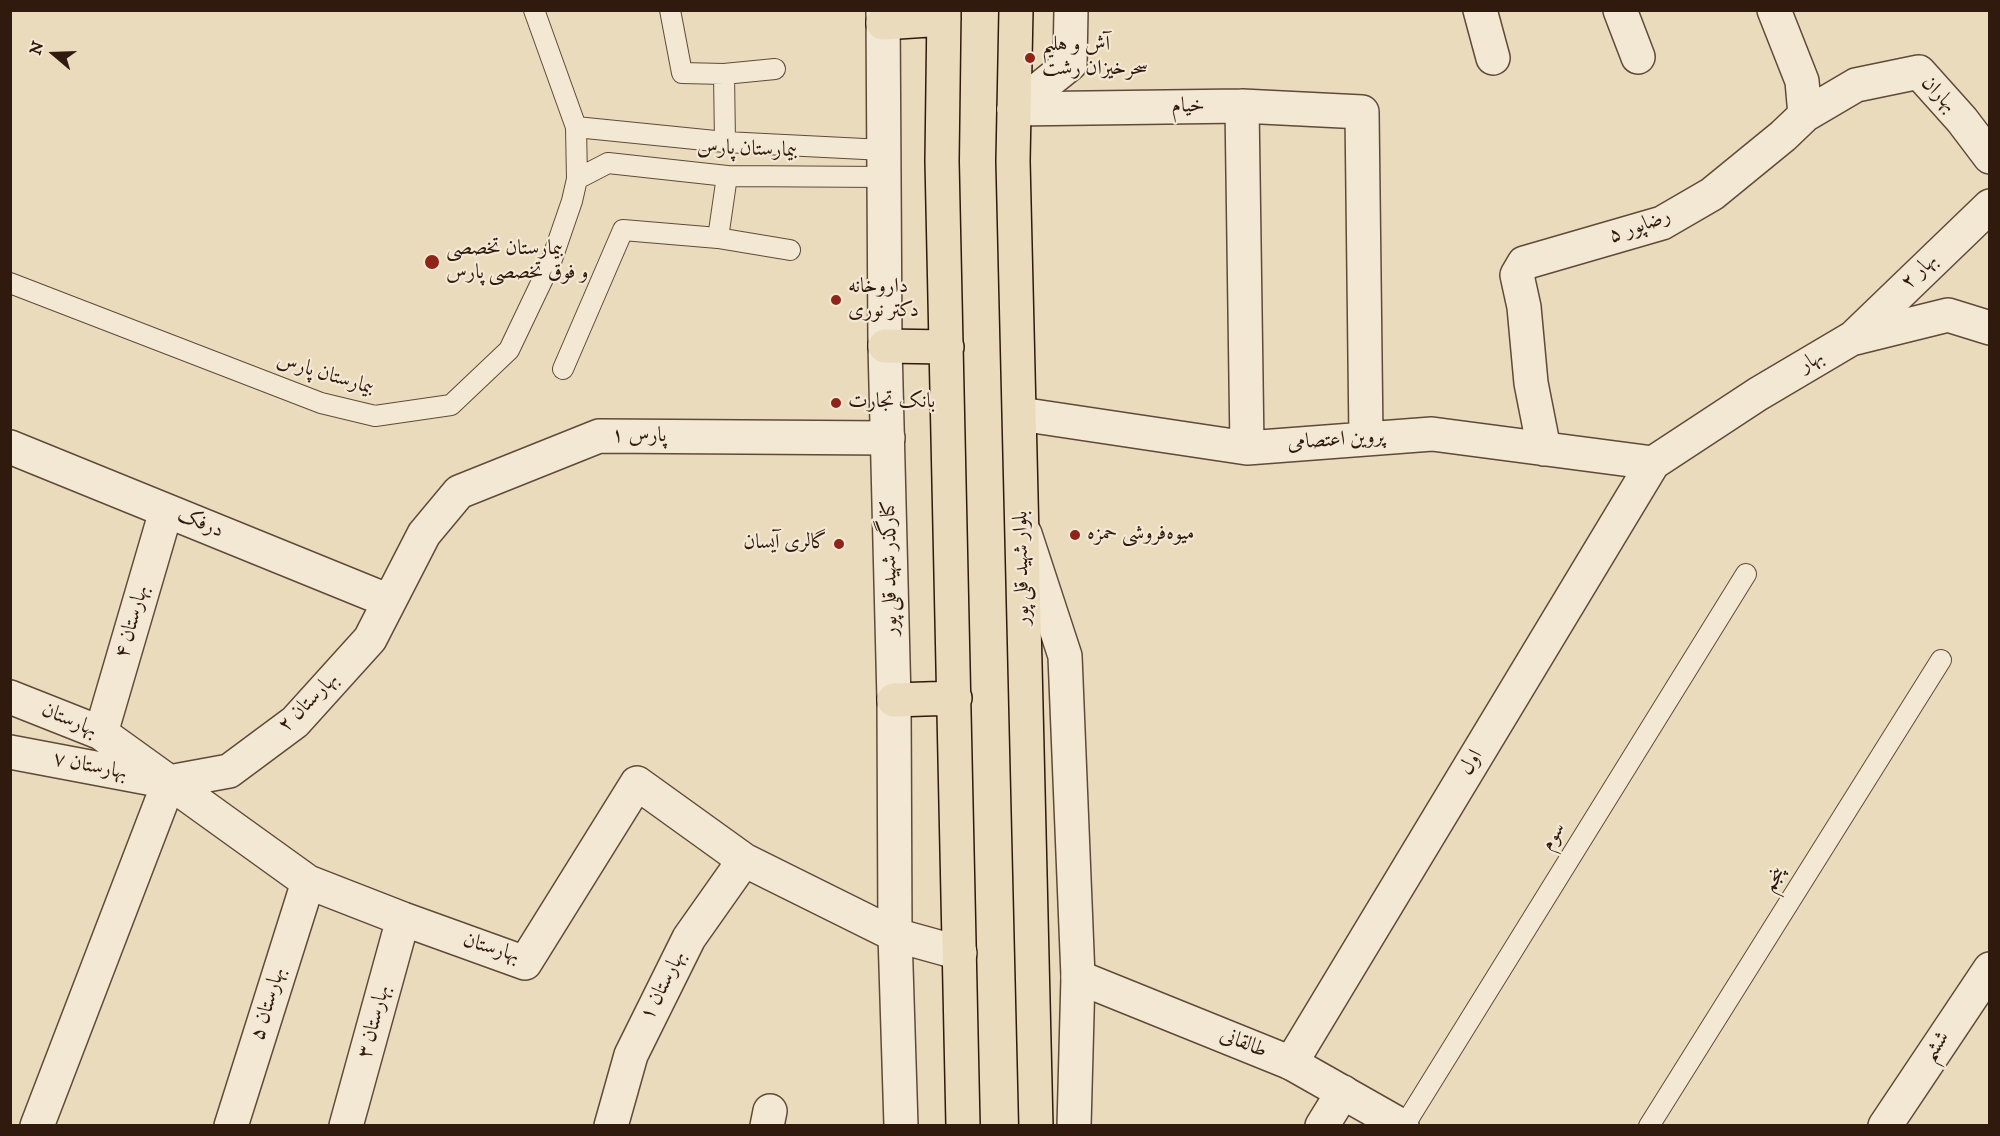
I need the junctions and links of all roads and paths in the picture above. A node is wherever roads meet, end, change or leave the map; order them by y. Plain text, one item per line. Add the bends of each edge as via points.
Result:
1 (534, 10) edge
2 (670, 10) edge
3 (1016, 10) edge
4 (1071, 10) edge
5 (1480, 10) edge
6 (1620, 10) edge
7 (1774, 10) edge
8 (944, 15) edge
9 (883, 17) edge
10 (1638, 57) dead end
11 (1493, 58) dead end
12 (775, 69) dead end
13 (724, 74) junction
14 (1242, 106) junction
15 (1014, 109) junction
16 (1805, 115) junction
17 (576, 127) junction
18 (725, 142) junction
19 (1989, 158) edge
20 (884, 163) junction
21 (728, 176) junction
22 (577, 179) junction
23 (1989, 206) edge
24 (718, 238) junction
25 (790, 250) dead end
26 (10, 283) edge
27 (1989, 328) edge
28 (1851, 339) junction
29 (885, 346) junction
30 (947, 347) junction
31 (563, 369) dead end
32 (1020, 414) junction
33 (888, 438) junction
34 (1366, 439) junction
35 (10, 447) edge
36 (1247, 448) junction
37 (1544, 449) junction
38 (1653, 463) junction
39 (166, 510) junction
40 (1022, 523) junction
41 (1746, 574) dead end
42 (389, 601) junction
43 (1941, 660) dead end
44 (10, 697) edge
45 (954, 698) junction
46 (894, 700) junction
47 (101, 732) junction
48 (10, 752) edge
49 (169, 782) junction
50 (744, 860) junction
51 (308, 882) junction
52 (403, 920) junction
53 (895, 935) junction
54 (960, 953) junction
55 (1989, 969) edge
56 (1078, 977) junction
57 (1291, 1063) junction
58 (1343, 1092) junction
59 (37, 1125) edge
60 (231, 1125) edge
61 (346, 1125) edge
62 (611, 1125) edge
63 (901, 1125) edge
64 (963, 1125) edge
65 (1036, 1125) edge
66 (1074, 1125) edge
67 (1322, 1125) edge
68 (1403, 1125) edge
69 (1649, 1125) edge
70 (1885, 1125) edge

1 - 17 lane, بیمارستان پارس
2 - 13 lane via 682,73
3 - 15 highway, بلوار شهید قلی پور
4 - 15 street via 1070,64
5 - 11 street
6 - 10 street
7 - 16 street via 1802,81
8 - 9 highway
8 - 30 highway via 942,161
9 - 20 street, کنارگذر شهید قلی پور
12 - 13 lane
13 - 18 lane
14 - 15 street, خیام
14 - 34 street, خیام via 1362,112
14 - 36 street
15 - 32 highway, بلوار شهید قلی پور
16 - 19 street, بهاران via 1856,85 1918,72 1962,120
16 - 37 street, رضاپور ۵ via 1712,194 1662,223 1524,263 1517,275
17 - 18 lane, بیمارستان پارس
17 - 22 lane, بیمارستان پارس
18 - 20 lane, بیمارستان پارس
20 - 21 lane, بیمارستان پارس
20 - 29 street, کنارگذر شهید قلی پور
21 - 22 lane, بیمارستان پارس via 608,163
21 - 24 lane
22 - 26 lane, بیمارستان پارس via 551,262 509,350 451,405 375,416 321,403
23 - 28 street, بهار ۲
24 - 25 lane
24 - 31 lane via 623,230
27 - 28 street, بهار via 1948,315
28 - 38 street, بهار via 1758,393
29 - 30 highway
29 - 33 street, کنارگذر شهید قلی پور
30 - 45 highway
32 - 36 street, پروین اعتصامی
32 - 40 highway, بلوار شهید قلی پور
33 - 42 street, پارس ۱ via 599,436 459,492 424,534
33 - 46 street, کنارگذر شهید قلی پور
34 - 36 street, پروین اعتصامی
34 - 37 street, پروین اعتصامی via 1432,434
35 - 39 street, درفک
37 - 38 street, پروین اعتصامی
38 - 57 street, اول
39 - 42 street, درفک
39 - 47 street, بهارستان ۴
40 - 56 street via 1065,656
40 - 65 highway, بلوار شهید قلی پور
41 - 68 lane, سوم
42 - 49 street, بهارستان ۲ via 370,639 295,722 229,771
43 - 69 lane, پنجم
44 - 47 street, بهارستان
45 - 46 highway
45 - 54 highway
46 - 53 street, کنارگذر شهید قلی پور
47 - 49 street, بهارستان
48 - 49 street, بهارستان ۷
49 - 51 street, بهارستان
49 - 59 street
50 - 52 street, بهارستان via 637,783 525,963
50 - 53 street, بهارستان
50 - 62 street, بهارستان ۱ via 688,938 631,1055
51 - 52 street, بهارستان
51 - 60 street, بهارستان ۵
52 - 61 street, بهارستان ۳
53 - 54 street, بهارستان
53 - 63 street, کنارگذر شهید قلی پور
54 - 64 highway
55 - 70 street, ششم
56 - 57 street, طالقانی
56 - 66 street
57 - 58 street, طالقانی
58 - 67 street
58 - 68 street, طالقانی

